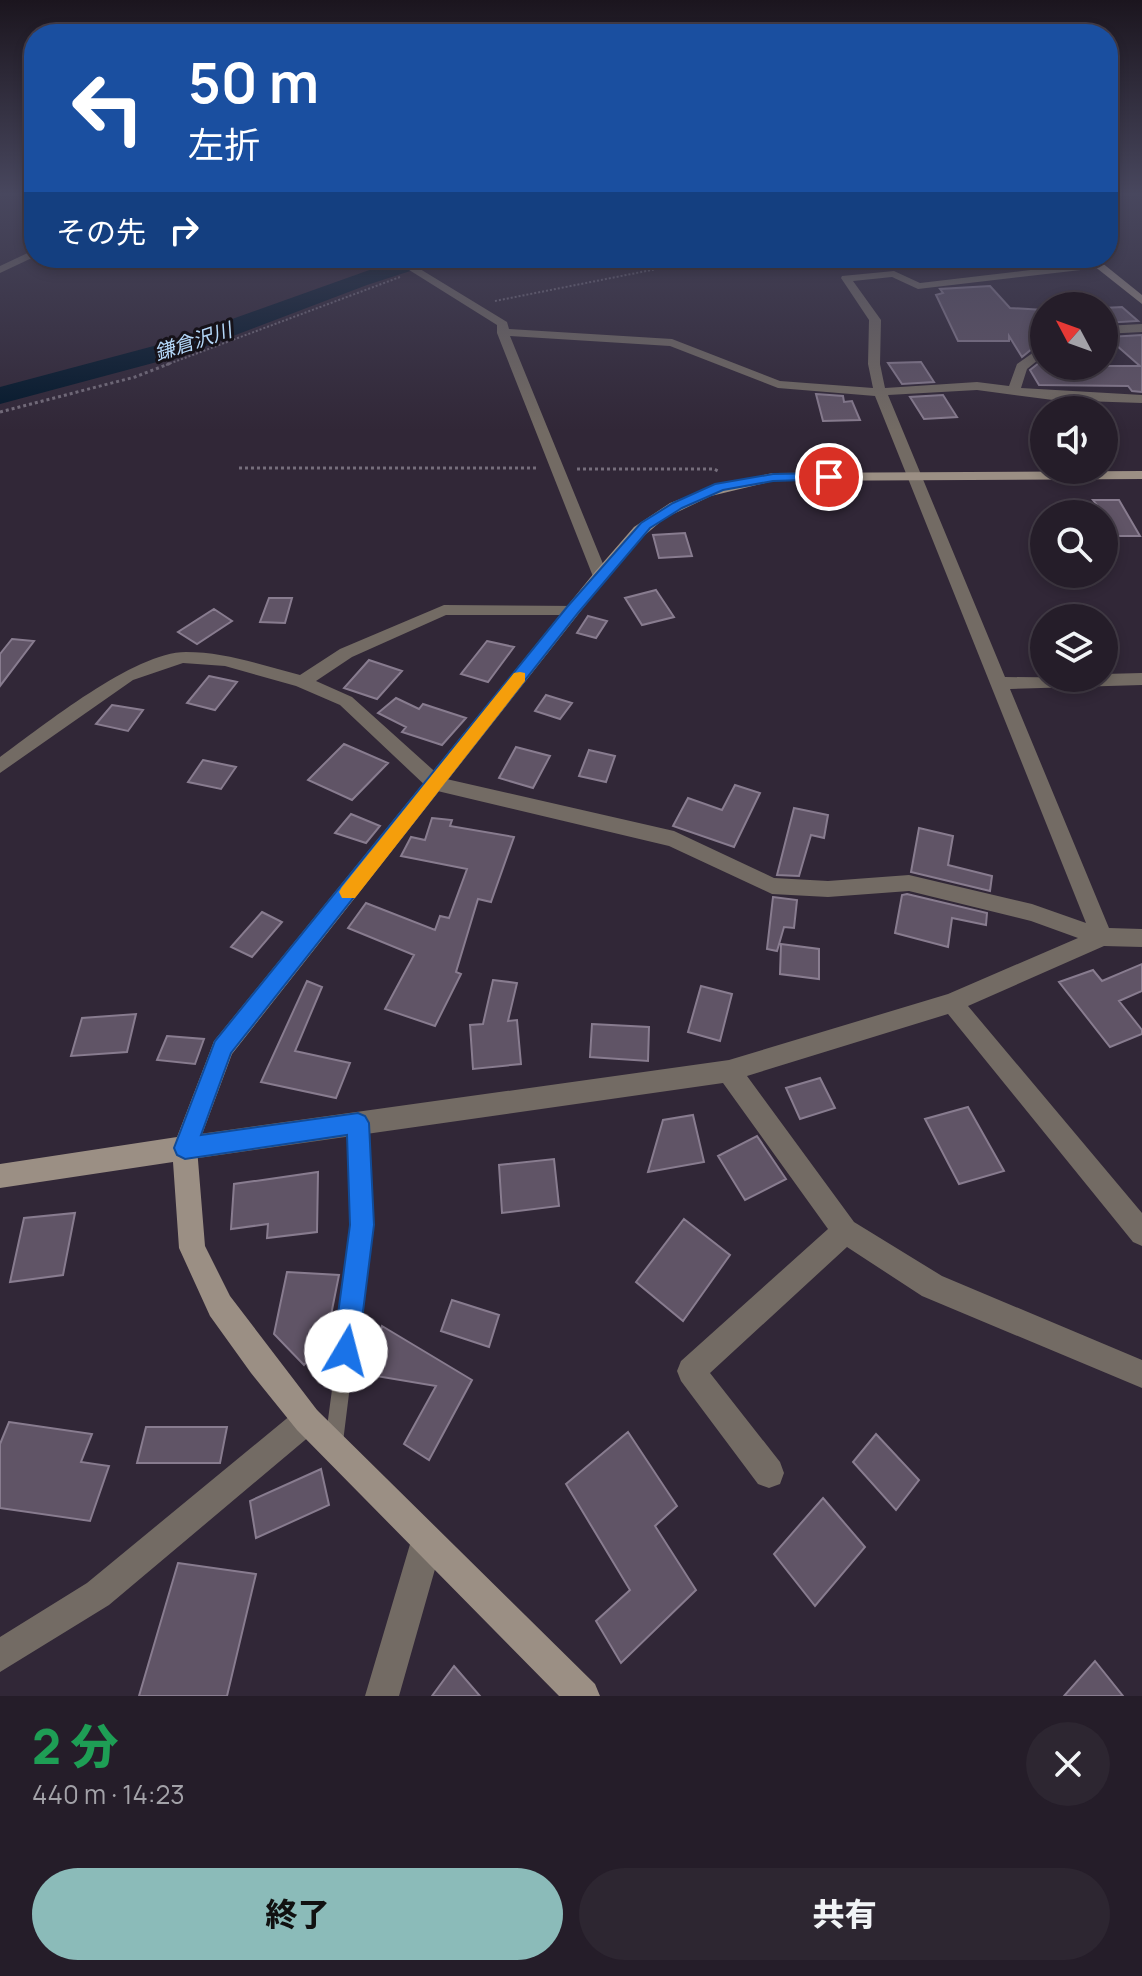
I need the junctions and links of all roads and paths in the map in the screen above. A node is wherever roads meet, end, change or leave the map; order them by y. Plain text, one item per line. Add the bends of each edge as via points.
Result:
1 (414, 272) edge
2 (419, 272) edge
3 (640, 272) edge
4 (1020, 272) edge
5 (1106, 272) edge
6 (1142, 301) edge
7 (473, 305) junction
8 (1142, 328) edge
9 (1118, 329) edge
10 (503, 333) junction
11 (1030, 360) edge
12 (1014, 391) junction
13 (880, 392) junction
14 (1142, 399) edge
15 (0, 412) edge
16 (239, 468) dead end
17 (557, 469) junction
18 (913, 475) junction
19 (1142, 475) edge
20 (742, 483) junction
21 (600, 576) junction
22 (572, 610) junction
23 (1142, 679) edge
24 (302, 682) junction
25 (997, 683) junction
26 (0, 766) edge
27 (436, 784) junction
28 (1102, 937) junction
29 (1142, 938) edge
30 (952, 1003) junction
31 (729, 1071) junction
32 (358, 1123) junction
33 (185, 1148) junction
34 (0, 1176) edge
35 (845, 1231) junction
36 (1142, 1233) edge
37 (1142, 1374) edge
38 (307, 1420) junction
39 (333, 1446) junction
40 (769, 1473) dead end
41 (427, 1541) junction
42 (0, 1656) edge
43 (382, 1696) edge
44 (583, 1696) edge

1 - 15 path via 135,377
2 - 7 street
3 - 7 path
4 - 13 street via 918,286 894,274 846,278 875,320 874,364
5 - 6 main road
7 - 10 street via 503,324
8 - 9 street
10 - 13 street via 672,343 778,384
10 - 17 street
11 - 12 street via 1021,367
12 - 13 street via 977,386
12 - 14 street
13 - 18 street
16 - 17 path
17 - 20 path via 714,469
17 - 21 street
18 - 19 main road
18 - 20 main road via 773,477
18 - 25 street
20 - 21 main road via 677,505 646,526
21 - 22 main road
22 - 24 street via 444,610 346,653
22 - 27 main road
23 - 25 street
24 - 26 street via 225,660 182,657 127,676
24 - 27 street via 346,701
25 - 28 street
27 - 28 street via 674,839 772,886 828,889 909,883 1032,913
27 - 33 main road via 222,1048
28 - 29 street
28 - 30 street
30 - 31 street
30 - 36 street
31 - 32 street
31 - 35 street
32 - 33 street
32 - 39 lane via 362,1225
33 - 34 main road
33 - 38 main road via 192,1248 220,1306
35 - 37 street via 932,1286
35 - 40 street via 691,1371
38 - 39 main road
38 - 42 street via 98,1594
39 - 41 main road
41 - 43 street
41 - 44 main road

